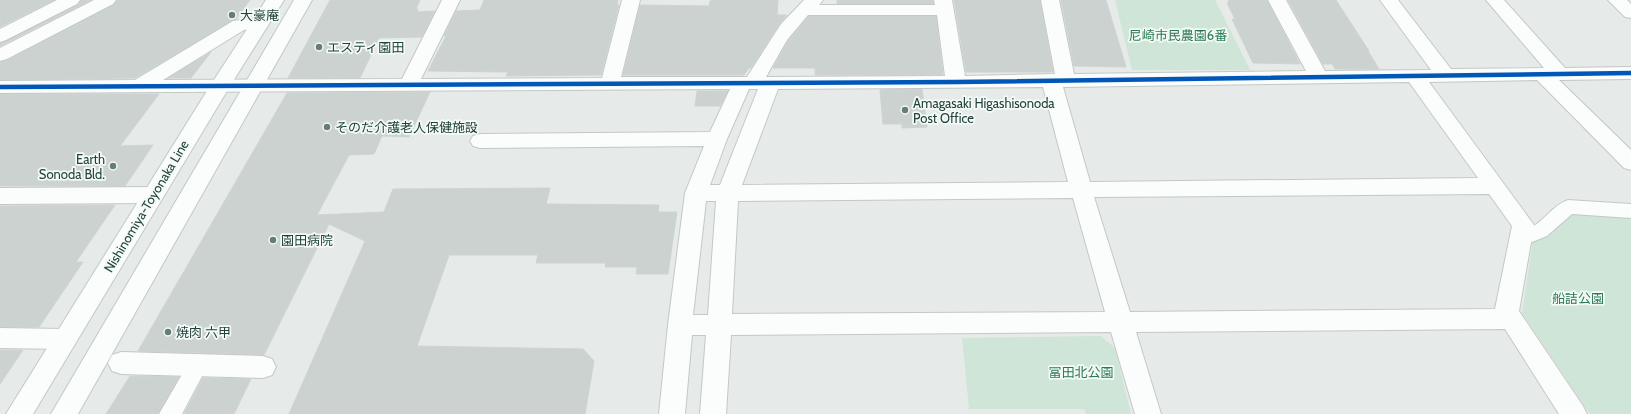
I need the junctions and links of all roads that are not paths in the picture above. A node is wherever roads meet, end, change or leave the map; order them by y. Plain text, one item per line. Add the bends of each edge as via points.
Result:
1 (71, 0) edge
2 (275, 0) edge
3 (303, 0) edge
4 (451, 0) edge
5 (631, 0) edge
6 (1050, 0) edge
7 (1277, 0) edge
8 (1389, 0) edge
9 (1495, 0) edge
10 (1618, 0) edge
11 (100, 1) edge
12 (811, 2) edge
13 (944, 5) edge
14 (1631, 13) edge
15 (261, 22) junction
16 (0, 36) edge
17 (0, 55) edge
18 (1631, 72) edge
19 (1550, 74) junction
20 (1414, 75) junction
21 (1445, 75) junction
22 (1319, 77) junction
23 (1059, 80) junction
24 (756, 82) junction
25 (956, 82) junction
26 (409, 84) junction
27 (610, 84) junction
28 (252, 85) junction
29 (139, 86) junction
30 (220, 86) junction
31 (0, 87) edge
32 (717, 139) junction
33 (480, 141) dead end
34 (1631, 163) edge
35 (1494, 186) junction
36 (1081, 189) junction
37 (728, 192) junction
38 (696, 193) junction
39 (0, 196) edge
40 (152, 196) junction
41 (1631, 211) edge
42 (1520, 240) junction
43 (1512, 319) junction
44 (1122, 321) junction
45 (719, 323) junction
46 (680, 325) junction
47 (0, 338) edge
48 (65, 339) junction
49 (121, 363) dead end
50 (198, 365) junction
51 (263, 367) dead end
52 (19, 414) edge
53 (64, 414) edge
54 (170, 414) edge
55 (672, 414) edge
56 (713, 414) edge
57 (1148, 414) edge
58 (1574, 414) edge

1 - 16 street
2 - 15 street, Nishinomiya-Toyonaka Line
3 - 28 street
4 - 26 street
5 - 27 street
6 - 23 street
7 - 22 street
8 - 21 street
9 - 19 street
10 - 14 street
11 - 17 street
12 - 13 street
12 - 24 street via 782,36
13 - 25 street
15 - 29 street via 239,25
15 - 30 street, Nishinomiya-Toyonaka Line
18 - 19 street
19 - 21 street
19 - 34 street
20 - 21 street
20 - 22 street
20 - 35 street
22 - 23 street
23 - 25 street
23 - 36 street
24 - 25 street
24 - 27 street
24 - 32 street
24 - 37 street
26 - 27 street
26 - 28 street
28 - 30 street
28 - 53 street
29 - 30 street
29 - 31 street
30 - 40 street, Nishinomiya-Toyonaka Line
32 - 33 street
32 - 38 street
35 - 36 street
35 - 42 street via 1523,225
36 - 37 street
36 - 44 street
37 - 38 street
37 - 45 street
38 - 46 street
39 - 40 street
40 - 48 street, Nishinomiya-Toyonaka Line
41 - 42 lane via 1568,207 1540,231
42 - 43 street via 1507,312
43 - 44 street
43 - 58 street
44 - 45 street
44 - 57 street
45 - 46 street
45 - 56 street
46 - 55 street
47 - 48 street
48 - 52 street, Nishinomiya-Toyonaka Line
49 - 50 street
50 - 51 street
50 - 54 lane

